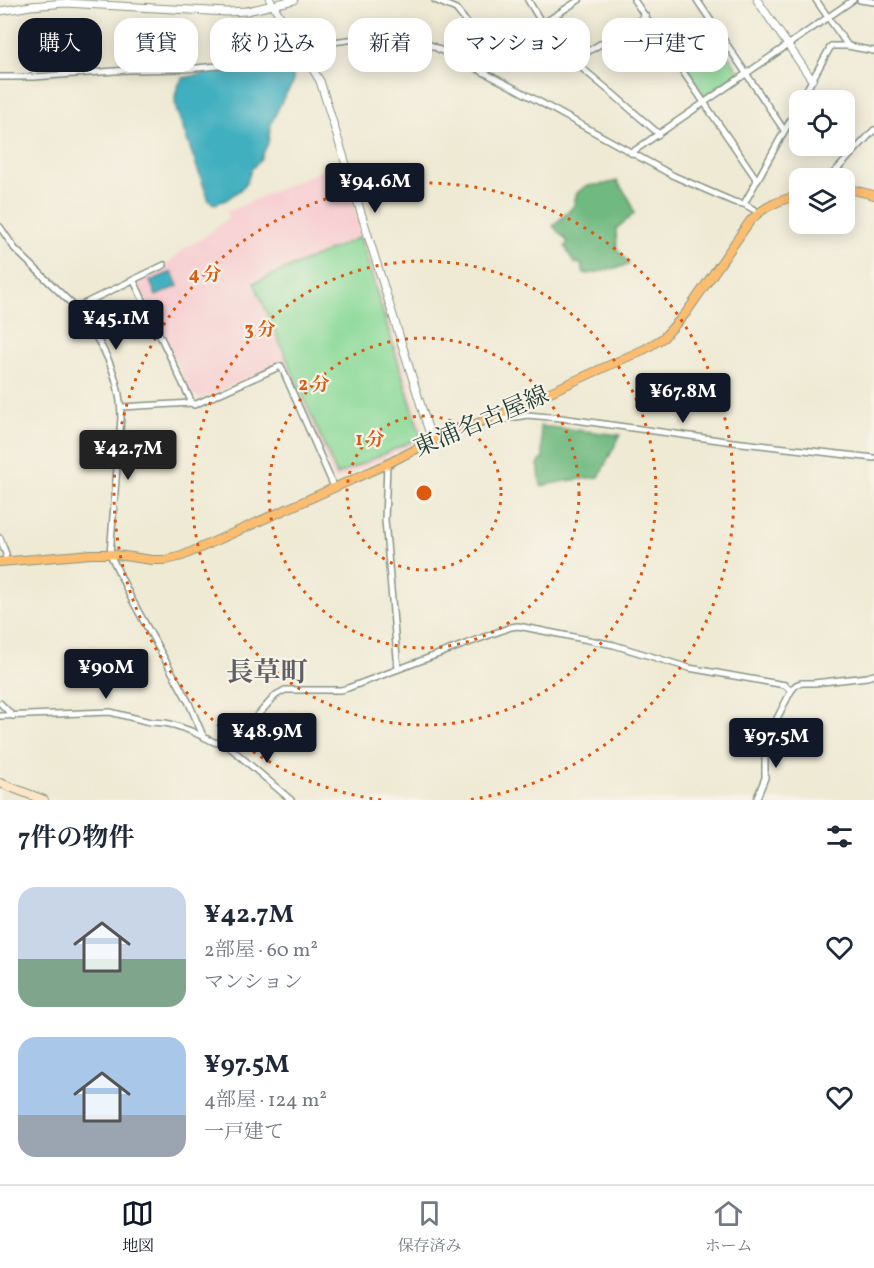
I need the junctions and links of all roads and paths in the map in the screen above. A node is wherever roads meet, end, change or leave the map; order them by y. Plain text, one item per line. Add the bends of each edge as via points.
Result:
1 (167, 0) edge
2 (294, 0) edge
3 (435, 0) edge
4 (528, 0) edge
5 (579, 0) edge
6 (634, 0) edge
7 (697, 0) edge
8 (757, 0) edge
9 (816, 0) edge
10 (854, 0) edge
11 (860, 0) edge
12 (874, 2) edge
13 (272, 3) edge
14 (167, 9) junction
15 (0, 11) edge
16 (646, 16) junction
17 (282, 18) edge
18 (463, 18) edge
19 (539, 18) edge
20 (552, 18) edge
21 (828, 18) junction
22 (336, 42) edge
23 (788, 46) junction
24 (848, 46) junction
25 (590, 50) edge
26 (874, 51) edge
27 (210, 67) edge
28 (315, 72) edge
29 (587, 72) edge
30 (747, 73) junction
31 (0, 77) edge
32 (812, 80) junction
33 (807, 90) edge
34 (704, 104) junction
35 (789, 121) edge
36 (784, 130) junction
37 (874, 130) edge
38 (659, 134) junction
39 (631, 153) junction
40 (838, 168) edge
41 (757, 180) junction
42 (855, 190) edge
43 (874, 195) edge
44 (789, 198) edge
45 (744, 204) junction
46 (758, 212) junction
47 (0, 227) edge
48 (164, 265) dead end
49 (134, 281) junction
50 (77, 307) junction
51 (192, 403) junction
52 (121, 407) junction
53 (490, 418) junction
54 (432, 441) junction
55 (874, 458) edge
56 (387, 464) junction
57 (334, 487) junction
58 (0, 538) edge
59 (110, 554) junction
60 (3, 562) edge
61 (398, 669) junction
62 (874, 675) edge
63 (791, 691) junction
64 (0, 703) edge
65 (0, 716) edge
66 (14, 716) junction
67 (203, 736) junction
68 (226, 746) junction
69 (0, 783) edge
70 (44, 800) edge
71 (291, 800) edge
72 (756, 800) edge

1 - 14 street
2 - 13 street
3 - 18 street via 456,9
4 - 19 street
5 - 20 street
6 - 16 street
7 - 30 street
8 - 23 street
9 - 21 street
10 - 21 street
11 - 12 street
13 - 14 street via 248,11
13 - 17 street
14 - 15 street via 64,3
16 - 25 street
16 - 34 street
21 - 23 street
21 - 24 street
22 - 39 street via 411,35
23 - 30 street
23 - 32 street
24 - 26 street
24 - 32 street via 831,46
27 - 31 street
28 - 54 street
29 - 38 street
30 - 34 street
30 - 36 street
32 - 33 street
34 - 38 street
34 - 41 street
35 - 36 street
36 - 41 street
37 - 40 street
38 - 39 street
39 - 45 street via 674,176
41 - 45 street
42 - 43 main road
44 - 46 main road, 東浦名古屋線
45 - 46 street
46 - 53 main road, 東浦名古屋線 via 686,313 663,338
47 - 50 street via 15,249
48 - 49 street
49 - 50 street
49 - 51 street
50 - 52 street via 105,353
51 - 52 street
51 - 57 street via 281,366
52 - 59 street
53 - 54 main road, 東浦名古屋線
53 - 55 street via 561,418
54 - 56 main road, 東浦名古屋線
56 - 57 main road, 東浦名古屋線
56 - 61 street via 385,520
57 - 59 main road, 東浦名古屋線 via 182,556 152,560
58 - 60 street via 6,554
59 - 60 main road, 東浦名古屋線
59 - 67 street
61 - 63 street via 518,626 614,645 689,668 785,685
61 - 68 street via 340,690 285,690
62 - 63 street via 801,682
63 - 72 street via 767,738 765,778
64 - 66 street
65 - 66 street
66 - 67 street via 110,712 174,725
67 - 68 street
68 - 71 street
69 - 70 main road

